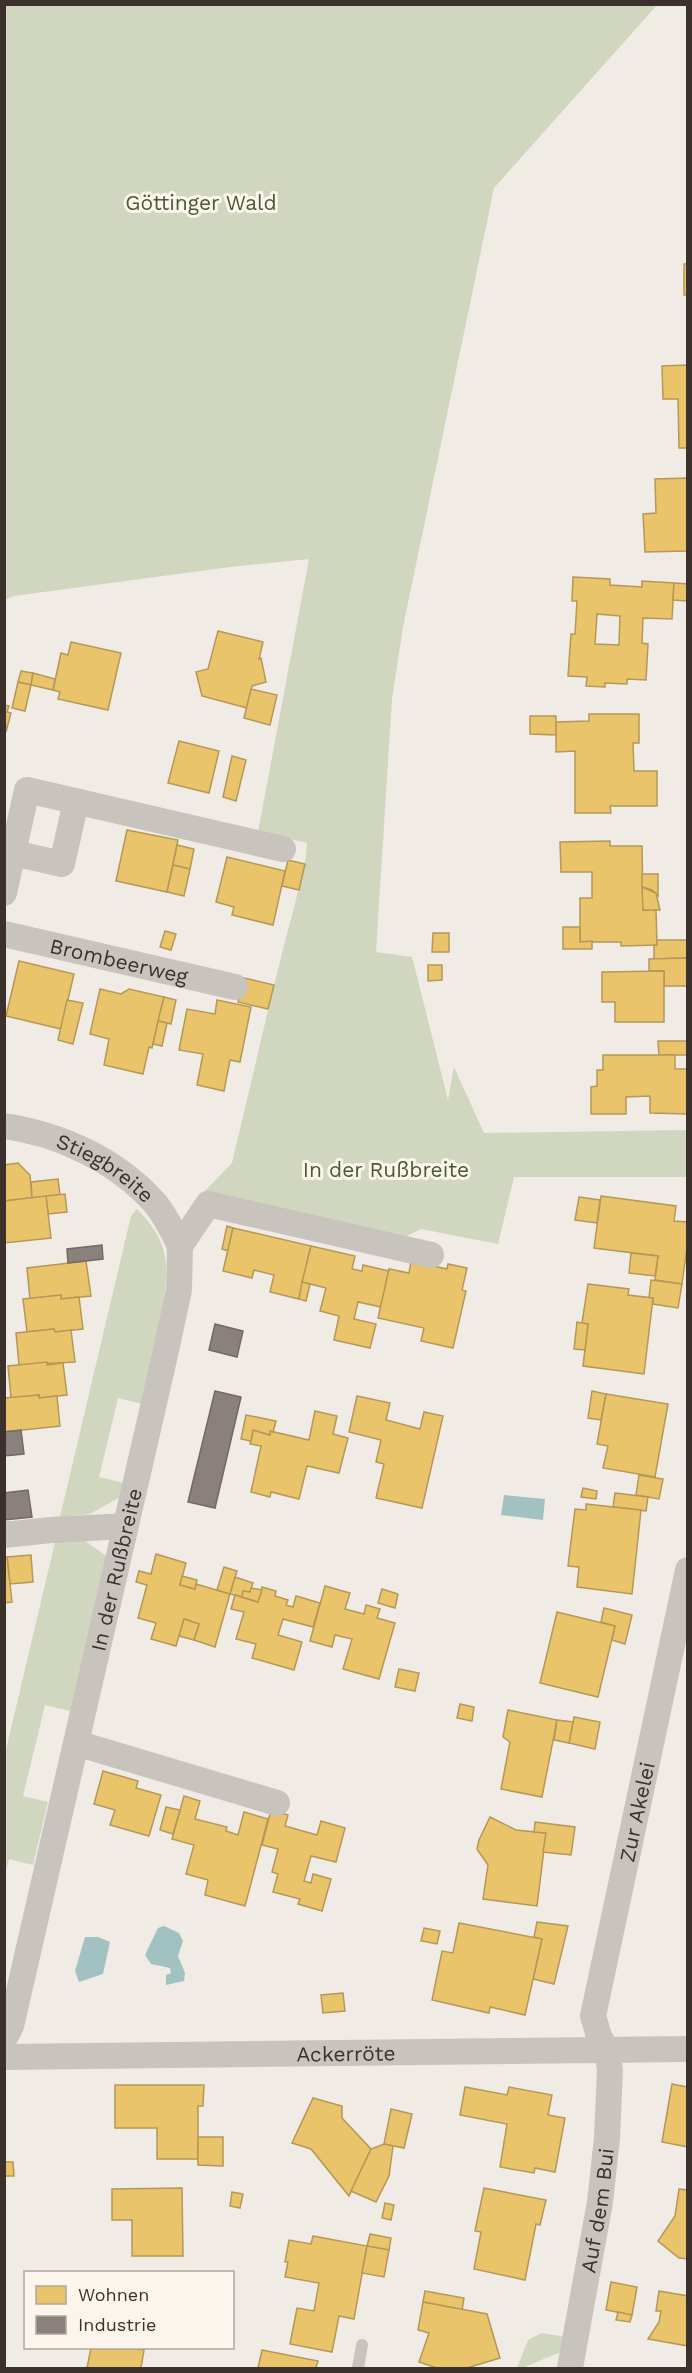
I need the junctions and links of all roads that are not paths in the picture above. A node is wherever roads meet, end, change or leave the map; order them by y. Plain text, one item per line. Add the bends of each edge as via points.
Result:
1 (76, 801) junction
2 (283, 849) dead end
3 (13, 853) junction
4 (4, 893) edge
5 (4, 934) edge
6 (236, 987) dead end
7 (4, 1126) edge
8 (180, 1246) junction
9 (431, 1255) dead end
10 (126, 1526) junction
11 (4, 1535) edge
12 (687, 1570) edge
13 (76, 1743) junction
14 (277, 1803) dead end
15 (4, 2039) edge
16 (687, 2049) edge
17 (607, 2050) junction
18 (4, 2057) edge
19 (362, 2345) dead end
20 (358, 2368) edge
21 (570, 2368) edge

1 - 2 street
1 - 3 street via 27,790
1 - 3 street via 62,864
3 - 4 street
5 - 6 street, Brombeerweg
7 - 8 street, Stiegbreite via 45,1135 107,1163 154,1203
8 - 9 street via 208,1204
8 - 10 street, In der Rußbreite via 179,1290
10 - 11 street
10 - 13 street, In der Rußbreite
12 - 17 street, Zur Akelei via 593,2016
13 - 14 street
13 - 15 street, In der Rußbreite via 11,2026
16 - 17 street, Ackerröte
17 - 18 street, Ackerröte
17 - 21 street, Auf dem Bui via 607,2138 600,2202
19 - 20 lane

